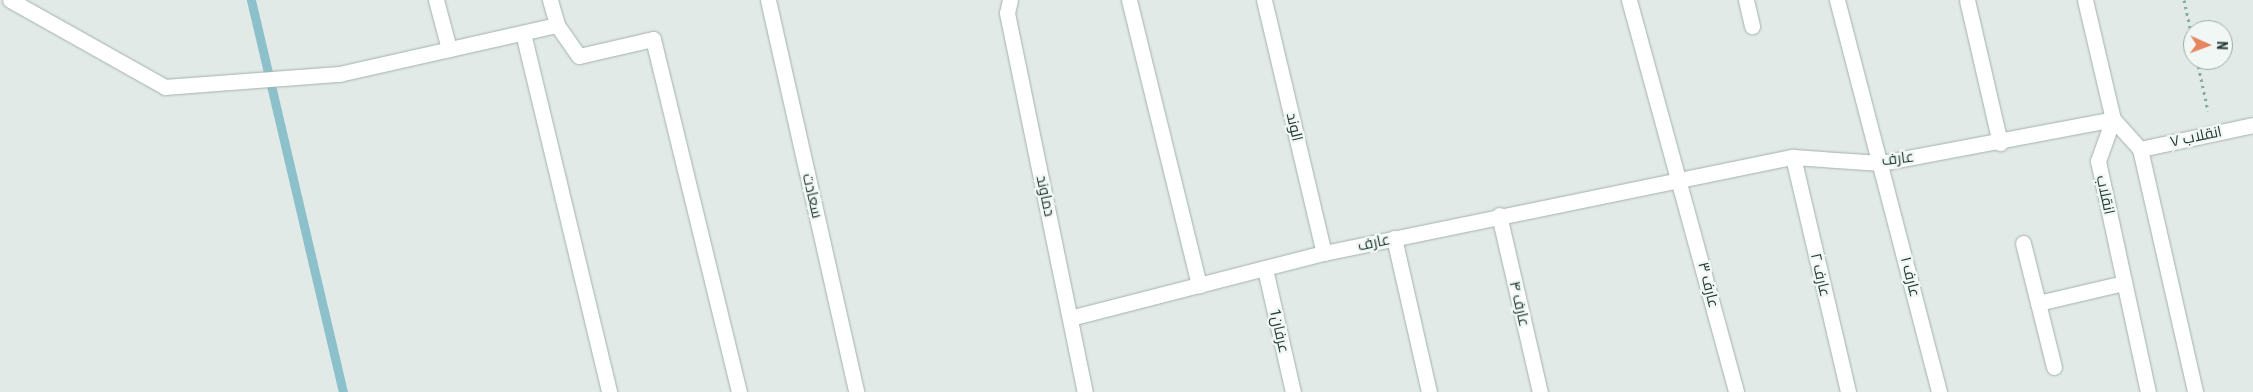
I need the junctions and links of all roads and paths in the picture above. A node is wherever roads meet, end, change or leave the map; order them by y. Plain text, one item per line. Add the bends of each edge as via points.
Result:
1 (10, 0) edge
2 (436, 0) edge
3 (550, 0) edge
4 (768, 0) edge
5 (1010, 0) edge
6 (1129, 0) edge
7 (1264, 0) edge
8 (1629, 0) edge
9 (1746, 0) edge
10 (1836, 0) edge
11 (1967, 0) edge
12 (2085, 0) edge
13 (2184, 0) edge
14 (2188, 20) edge
15 (557, 26) junction
16 (1752, 26) dead end
17 (523, 33) junction
18 (449, 49) junction
19 (2199, 70) edge
20 (2113, 119) junction
21 (2253, 125) edge
22 (2213, 134) junction
23 (2000, 143) junction
24 (2140, 149) junction
25 (1793, 157) junction
26 (1881, 163) junction
27 (1681, 179) junction
28 (1499, 215) junction
29 (1394, 238) junction
30 (2023, 243) dead end
31 (1324, 254) junction
32 (1265, 269) junction
33 (2124, 283) junction
34 (1199, 286) junction
35 (2038, 304) junction
36 (1070, 318) junction
37 (2054, 367) dead end
38 (609, 392) edge
39 (739, 392) edge
40 (856, 392) edge
41 (1085, 392) edge
42 (1293, 392) edge
43 (1429, 392) edge
44 (1540, 392) edge
45 (1736, 392) edge
46 (1848, 392) edge
47 (1939, 392) edge
48 (2148, 392) edge
49 (2195, 392) edge

1 - 18 street via 165,87 338,74
2 - 18 street
3 - 15 street
4 - 40 street, سعادت
5 - 36 street, دماوند via 1007,13
6 - 34 street
7 - 31 street, الوند
8 - 27 street
9 - 16 street
10 - 26 street, عارف ۱
11 - 23 street
12 - 20 street
13 - 14 path
15 - 17 street
15 - 39 street via 579,56 653,39
17 - 18 street
17 - 38 street
19 - 22 path
20 - 23 street, عارف
20 - 24 street
20 - 33 street, انقلاب via 2098,161
21 - 22 street, انقلاب ۷
22 - 24 street, انقلاب ۷
23 - 26 street, عارف
24 - 49 street
25 - 26 street, عارف
25 - 27 street, عارف
25 - 46 street, عارف ۲
26 - 47 street, عارف ۱
27 - 28 street, عارف
27 - 45 street, عارف ۳
28 - 29 street, عارف
28 - 44 street, عارف ۴
29 - 31 street, عارف
29 - 43 street
30 - 35 street
31 - 32 street, عارف
32 - 34 street, عارف
32 - 42 street, عرفان1
33 - 35 street
33 - 48 street, انقلاب
34 - 36 street, عارف
35 - 37 street
36 - 41 street, دماوند

